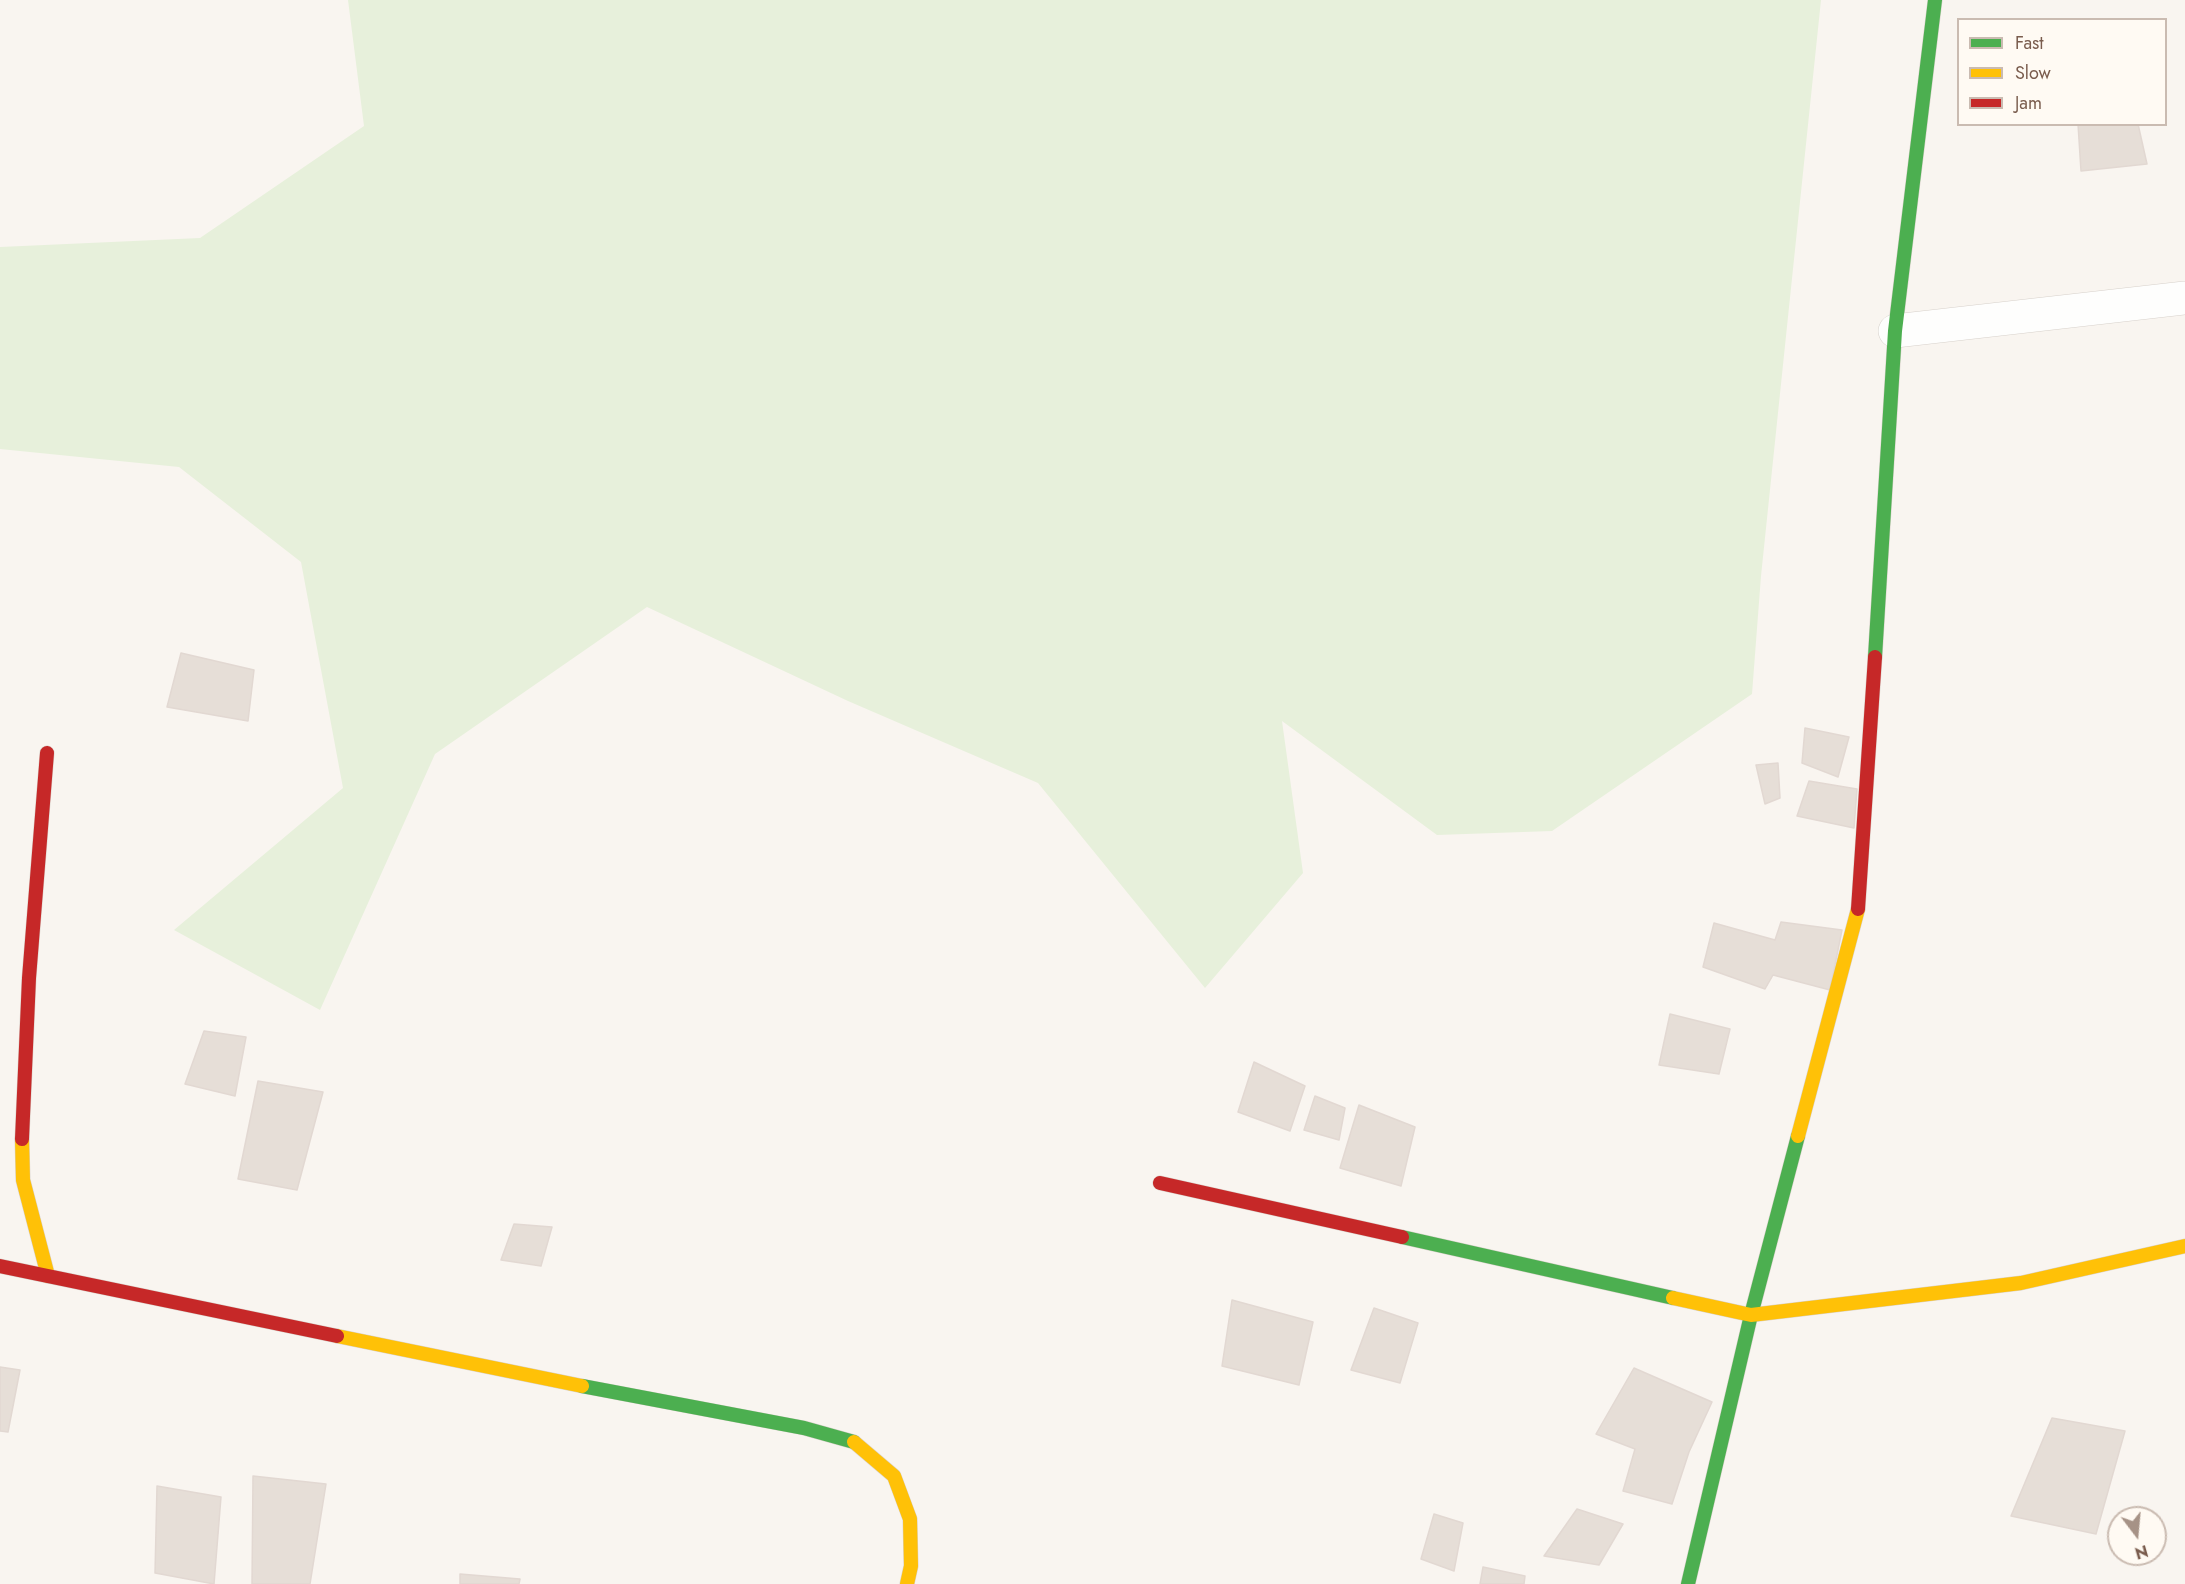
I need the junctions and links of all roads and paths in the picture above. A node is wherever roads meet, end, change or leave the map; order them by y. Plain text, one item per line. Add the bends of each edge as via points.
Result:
1 (1935, 0) edge
2 (2185, 298) edge
3 (1896, 331) junction
4 (47, 753) dead end
5 (1160, 1184) dead end
6 (2185, 1245) edge
7 (0, 1266) edge
8 (48, 1276) junction
9 (1751, 1315) junction
10 (907, 1584) edge
11 (1688, 1584) edge

1 - 3 street
2 - 3 street
3 - 9 street via 1860,902
4 - 8 street via 21,1121 23,1180
5 - 9 street
6 - 9 street via 2021,1283
7 - 8 street
8 - 10 street via 643,1399 804,1428 855,1442 894,1476 910,1519 911,1566
9 - 11 street

